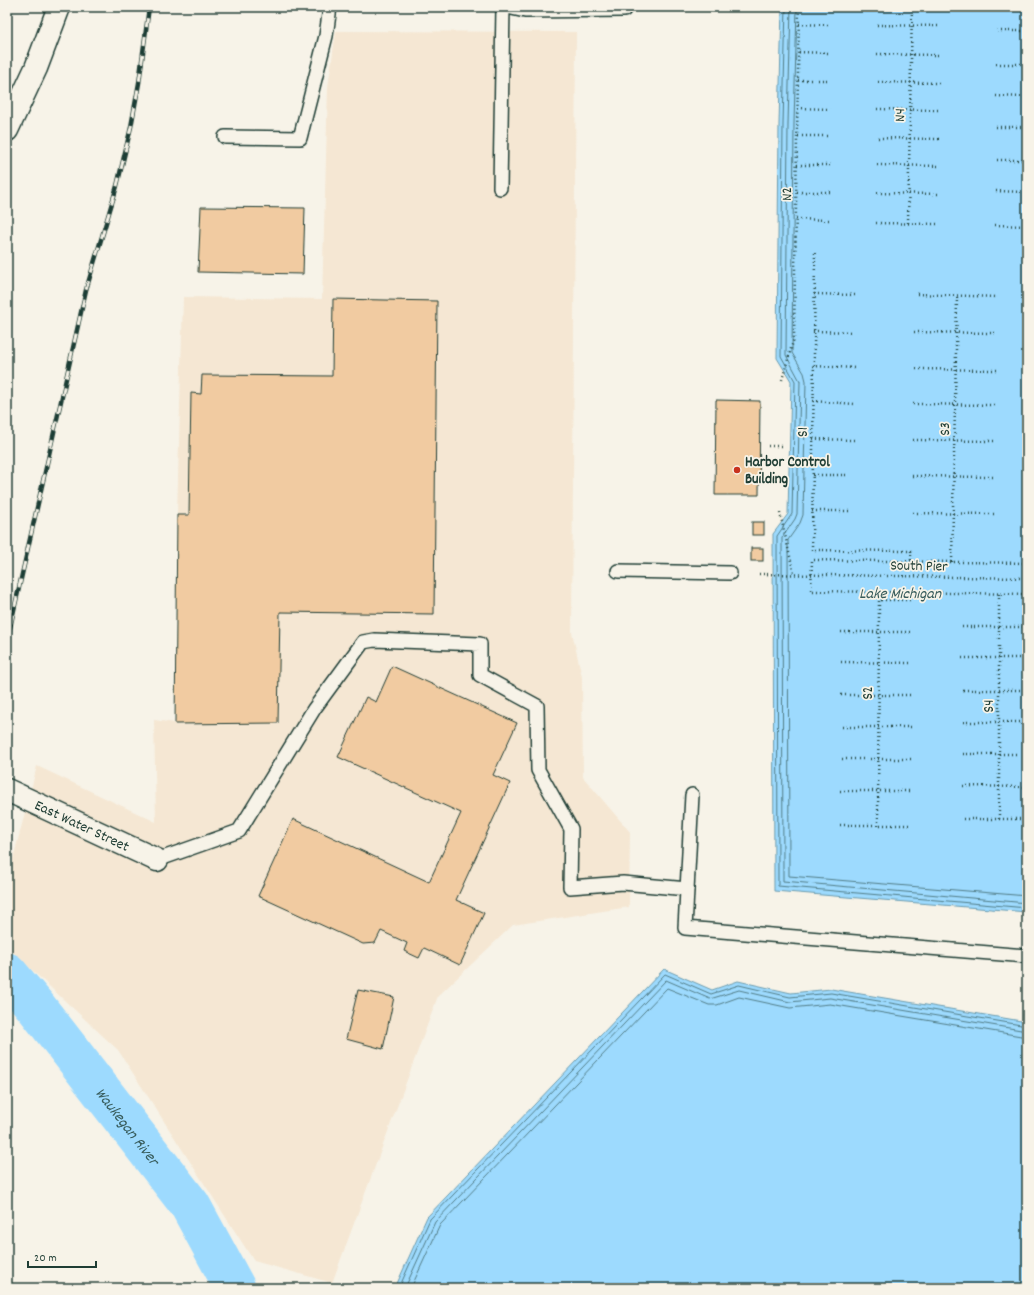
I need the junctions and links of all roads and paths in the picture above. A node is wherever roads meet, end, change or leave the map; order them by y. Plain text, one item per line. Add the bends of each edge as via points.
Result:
1 (59, 7) edge
2 (330, 7) edge
3 (503, 7) edge
4 (507, 7) edge
5 (616, 7) edge
6 (799, 7) edge
7 (912, 7) edge
8 (799, 24) junction
9 (830, 25) dead end
10 (877, 25) dead end
11 (912, 26) junction
12 (939, 26) dead end
13 (997, 31) dead end
14 (1027, 31) edge
15 (799, 52) junction
16 (830, 53) dead end
17 (878, 54) dead end
18 (912, 55) junction
19 (939, 55) dead end
20 (996, 64) dead end
21 (1027, 64) edge
22 (798, 80) junction
23 (830, 80) dead end
24 (878, 82) dead end
25 (911, 82) junction
26 (940, 83) dead end
27 (996, 96) dead end
28 (1027, 97) edge
29 (798, 108) junction
30 (830, 109) dead end
31 (878, 109) dead end
32 (939, 110) dead end
33 (910, 111) junction
34 (996, 127) dead end
35 (1027, 127) edge
36 (7, 130) edge
37 (798, 136) junction
38 (829, 136) dead end
39 (226, 137) dead end
40 (878, 138) dead end
41 (910, 138) junction
42 (940, 139) dead end
43 (997, 160) dead end
44 (1027, 160) edge
45 (797, 165) junction
46 (830, 165) dead end
47 (877, 165) dead end
48 (909, 166) junction
49 (939, 166) dead end
50 (500, 188) dead end
51 (996, 191) dead end
52 (797, 192) junction
53 (830, 192) dead end
54 (1027, 192) edge
55 (878, 193) dead end
56 (909, 193) junction
57 (939, 194) dead end
58 (796, 220) junction
59 (830, 220) dead end
60 (876, 223) dead end
61 (908, 223) junction
62 (938, 224) dead end
63 (995, 225) dead end
64 (1027, 226) edge
65 (815, 253) dead end
66 (814, 294) junction
67 (917, 294) dead end
68 (856, 295) dead end
69 (957, 296) junction
70 (997, 296) dead end
71 (813, 331) junction
72 (855, 332) dead end
73 (914, 332) dead end
74 (957, 333) junction
75 (996, 333) dead end
76 (813, 366) junction
77 (856, 368) dead end
78 (916, 369) dead end
79 (956, 369) junction
80 (998, 370) dead end
81 (782, 380) dead end
82 (813, 401) junction
83 (855, 404) dead end
84 (913, 404) dead end
85 (955, 404) junction
86 (995, 405) dead end
87 (812, 439) junction
88 (854, 440) dead end
89 (913, 440) dead end
90 (954, 441) junction
91 (995, 441) dead end
92 (768, 446) dead end
93 (781, 446) dead end
94 (812, 475) junction
95 (853, 475) dead end
96 (912, 476) dead end
97 (954, 476) junction
98 (994, 477) dead end
99 (812, 511) junction
100 (850, 511) dead end
101 (780, 513) dead end
102 (913, 513) dead end
103 (953, 514) junction
104 (994, 514) dead end
105 (911, 561) junction
106 (952, 562) junction
107 (1027, 562) edge
108 (618, 571) dead end
109 (730, 573) dead end
110 (759, 574) dead end
111 (794, 574) junction
112 (811, 574) junction
113 (1027, 578) edge
114 (910, 592) junction
115 (999, 593) junction
116 (1027, 594) edge
117 (962, 627) dead end
118 (999, 627) junction
119 (1027, 627) edge
120 (841, 632) dead end
121 (878, 632) junction
122 (912, 632) dead end
123 (962, 658) dead end
124 (999, 658) junction
125 (1027, 658) edge
126 (841, 662) dead end
127 (878, 663) junction
128 (912, 663) dead end
129 (963, 690) dead end
130 (1027, 690) edge
131 (999, 691) junction
132 (841, 695) dead end
133 (878, 695) junction
134 (912, 695) dead end
135 (963, 722) dead end
136 (999, 722) junction
137 (1027, 722) edge
138 (842, 727) dead end
139 (878, 727) junction
140 (913, 727) dead end
141 (963, 754) dead end
142 (999, 754) junction
143 (1027, 754) edge
144 (842, 759) dead end
145 (878, 759) junction
146 (913, 759) dead end
147 (963, 786) dead end
148 (999, 787) junction
149 (1027, 787) edge
150 (7, 790) edge
151 (840, 790) dead end
152 (878, 791) junction
153 (912, 791) dead end
154 (692, 795) dead end
155 (963, 819) dead end
156 (999, 819) junction
157 (1027, 819) edge
158 (840, 825) dead end
159 (912, 825) dead end
160 (878, 826) junction
161 (157, 860) joint
162 (687, 889) junction
163 (1027, 956) edge

1 - 36 street via 36,68
2 - 39 lane via 326,36 300,138
3 - 50 lane
4 - 5 lane via 525,11 624,10
6 - 8 path, N2
7 - 11 path, N4
8 - 9 path
8 - 15 path, N2
10 - 11 path
11 - 12 path
11 - 18 path, N4
13 - 14 path
15 - 16 path
15 - 22 path, N2
17 - 18 path
18 - 19 path
18 - 25 path, N4
20 - 21 path
22 - 23 path
22 - 29 path, N2
24 - 25 path
25 - 26 path
25 - 33 path, N4
27 - 28 path
29 - 30 path
29 - 37 path, N2
31 - 33 path
32 - 33 path
33 - 41 path, N4
34 - 35 path
37 - 38 path
37 - 45 path, N2
40 - 41 path
41 - 42 path
41 - 48 path, N4
43 - 44 path
45 - 46 path
45 - 52 path, N2
47 - 48 path
48 - 49 path
48 - 56 path, N4
51 - 54 path
52 - 53 path
52 - 58 path, N2
55 - 56 path
56 - 57 path
56 - 61 path, N4
58 - 59 path
58 - 81 path, N2 via 794,338
60 - 61 path
61 - 62 path
63 - 64 path
65 - 66 path, S1
66 - 68 path
66 - 71 path, S1
67 - 69 path
69 - 70 path
69 - 74 path, S3
71 - 72 path
71 - 76 path, S1
73 - 74 path
74 - 75 path
74 - 79 path, S3
76 - 77 path
76 - 82 path, S1
78 - 79 path
79 - 80 path
79 - 85 path, S3
82 - 83 path
82 - 87 path, S1
84 - 85 path
85 - 86 path
85 - 90 path, S3
87 - 88 path
87 - 94 path, S1
89 - 90 path
90 - 91 path
90 - 97 path, S3
92 - 93 path
94 - 95 path
94 - 99 path, S1
96 - 97 path
97 - 98 path
97 - 103 path, S3
99 - 100 path
99 - 105 path, S1 via 812,550 911,551
101 - 111 path
102 - 103 path
103 - 104 path
103 - 106 path, S3
105 - 106 path
105 - 112 path via 812,560
106 - 107 path
108 - 109 lane
110 - 111 path, South Pier
111 - 112 path, South Pier
112 - 113 path, South Pier
112 - 114 path via 811,591
114 - 115 path
114 - 121 path, S2 via 910,600 879,600
115 - 116 path
115 - 118 path, S4
117 - 118 path
118 - 119 path
118 - 124 path, S4
120 - 121 path
121 - 122 path
121 - 127 path, S2
123 - 124 path
124 - 125 path
124 - 131 path, S4
126 - 127 path
127 - 128 path
127 - 133 path, S2
129 - 131 path
130 - 131 path
131 - 136 path, S4
132 - 133 path
133 - 134 path
133 - 139 path, S2
135 - 136 path
136 - 137 path
136 - 142 path, S4
138 - 139 path
139 - 140 path
139 - 145 path, S2
141 - 142 path
142 - 143 path
142 - 148 path, S4
144 - 145 path
145 - 146 path
145 - 152 path, S2
147 - 148 path
148 - 149 path
148 - 156 path, S4
150 - 161 street, East Water Street
151 - 152 path
152 - 153 path
152 - 160 path, S2
154 - 162 lane
155 - 156 path
156 - 157 path
158 - 160 path
159 - 160 path
161 - 162 lane via 239,831 314,709 363,642 374,640 480,644 480,675 537,706 538,770 571,829 570,887 622,883
162 - 163 lane via 685,928

